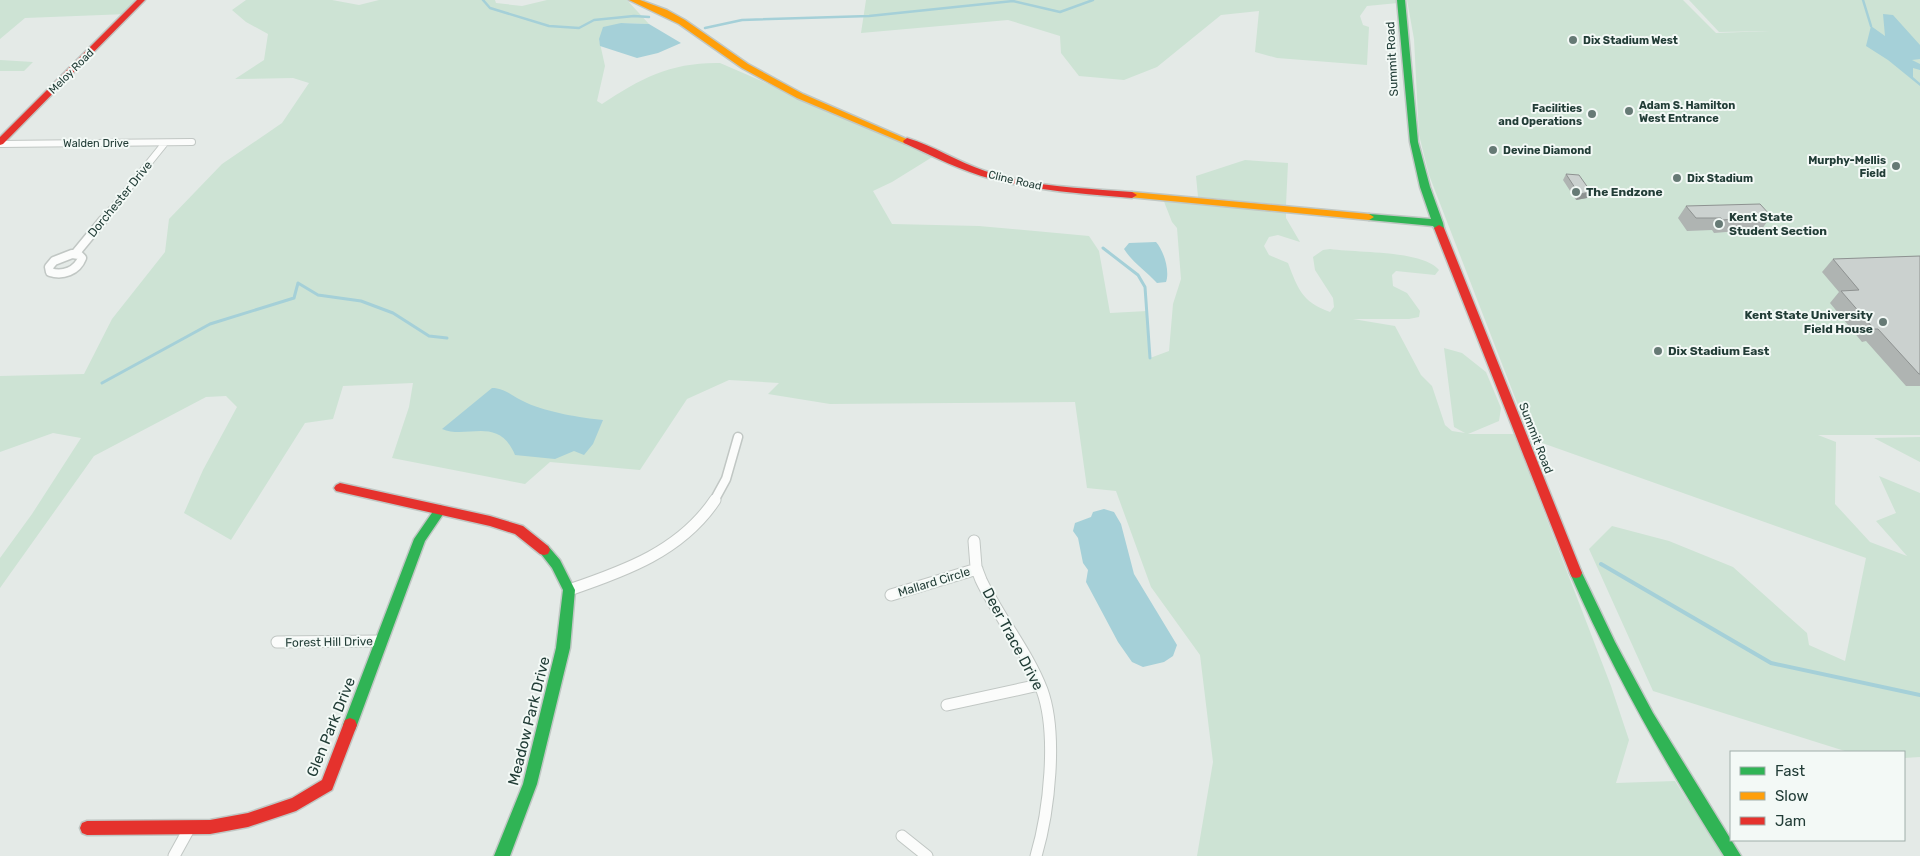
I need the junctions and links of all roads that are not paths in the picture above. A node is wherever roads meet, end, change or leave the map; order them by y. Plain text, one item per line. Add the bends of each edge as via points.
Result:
1 (141, 0) edge
2 (633, 0) edge
3 (1401, 0) edge
4 (192, 142) dead end
5 (0, 143) edge
6 (165, 143) junction
7 (1438, 223) junction
8 (75, 254) dead end
9 (738, 437) dead end
10 (340, 488) dead end
11 (440, 510) junction
12 (974, 541) dead end
13 (977, 568) junction
14 (569, 590) junction
15 (892, 595) dead end
16 (381, 641) junction
17 (277, 642) dead end
18 (1039, 685) junction
19 (947, 706) dead end
20 (190, 827) junction
21 (87, 828) dead end
22 (902, 836) dead end
23 (174, 856) edge
24 (502, 856) edge
25 (926, 856) edge
26 (1036, 856) edge
27 (1733, 856) edge

1 - 5 street, Meloy Road
2 - 7 street, Cline Road via 682,22 745,66 800,96 996,178 1045,187
3 - 7 street, Summit Road via 1409,117 1418,162
4 - 6 street, Walden Drive
5 - 6 street, Walden Drive
6 - 8 street, Dorchester Drive
7 - 27 street, Summit Road via 1556,528 1595,616 1642,709
9 - 14 street via 720,491 703,517 680,540 646,562
10 - 11 street
11 - 14 street via 519,530 556,564
11 - 16 street, Glen Park Drive via 420,539
12 - 13 street, Deer Trace Drive
13 - 15 street, Mallard Circle
13 - 18 street, Deer Trace Drive via 1001,620
14 - 24 street, Meadow Park Drive via 563,648 530,784
16 - 17 street, Forest Hill Drive
16 - 20 street, Glen Park Drive via 327,785 296,804 248,820
18 - 19 street
18 - 26 street, Deer Trace Drive via 1048,713 1049,750 1046,812
20 - 21 street, Glen Park Drive
20 - 23 street
22 - 25 street

